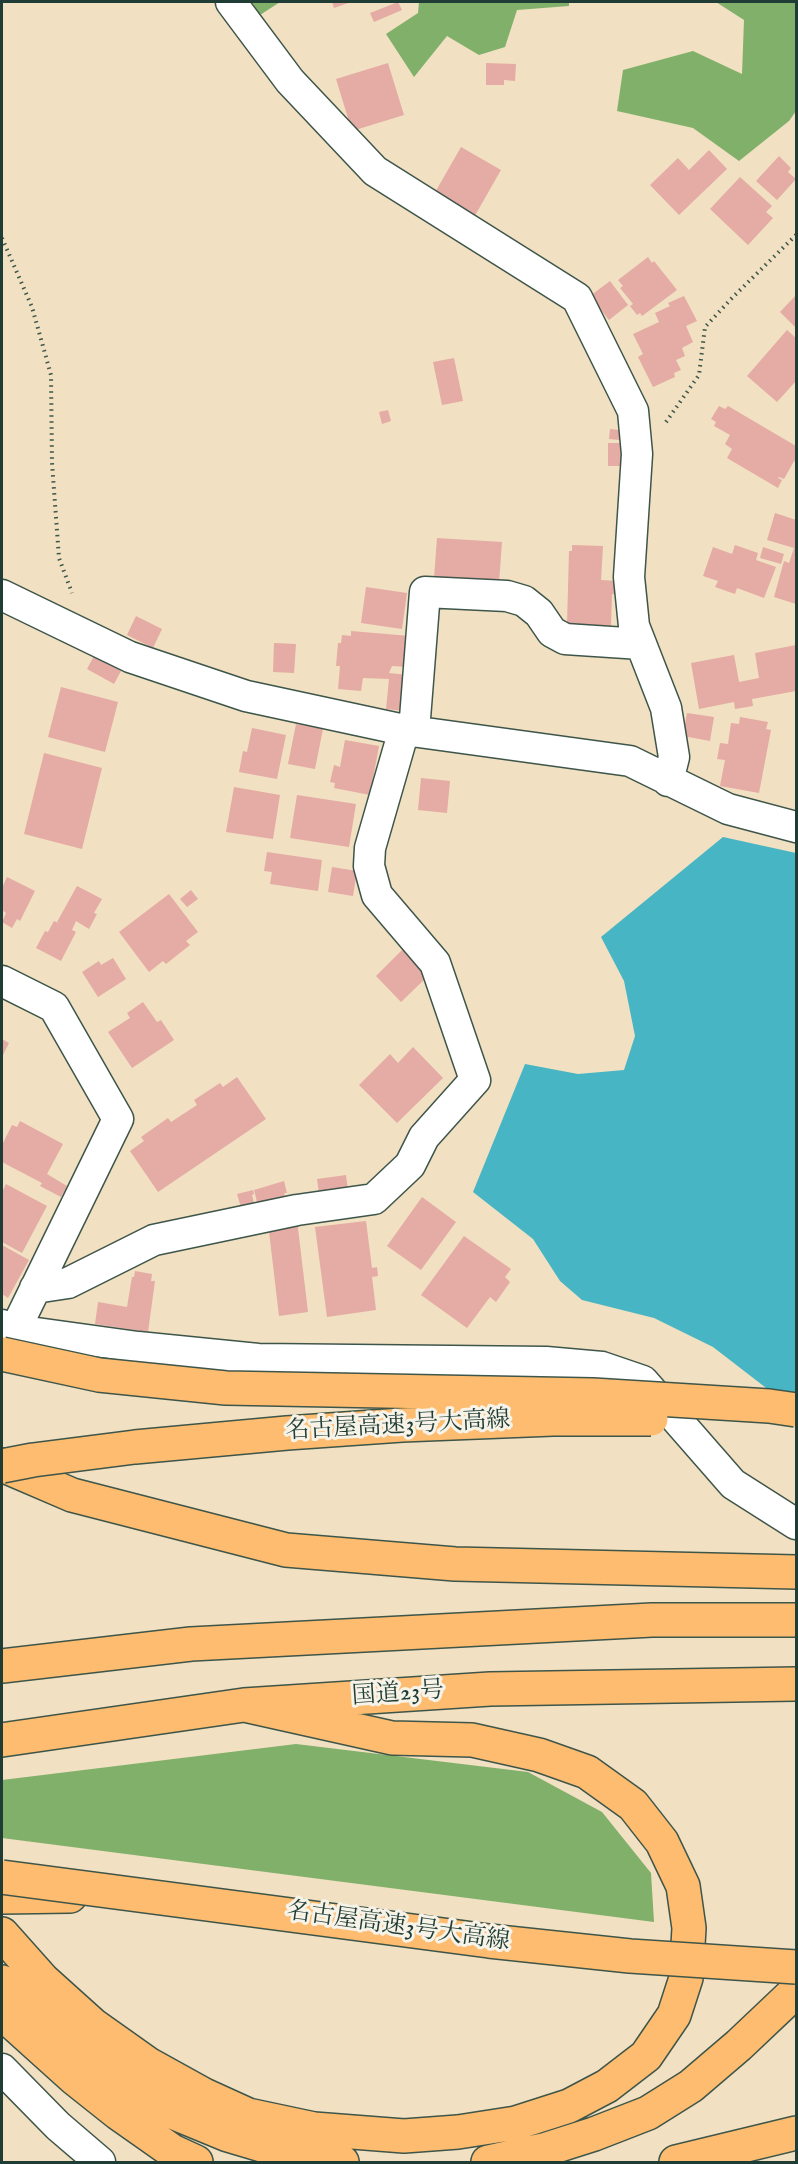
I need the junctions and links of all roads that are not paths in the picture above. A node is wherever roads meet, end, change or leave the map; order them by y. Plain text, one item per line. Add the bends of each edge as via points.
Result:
1 (231, 2) edge
2 (2, 595) edge
3 (641, 644) junction
4 (409, 731) junction
5 (668, 781) junction
6 (796, 827) edge
7 (2, 981) edge
8 (35, 1288) junction
9 (6, 1336) edge
10 (796, 1410) edge
11 (796, 1423) edge
12 (2, 1466) edge
13 (796, 1524) edge
14 (796, 1572) edge
15 (796, 1620) edge
16 (2, 1666) edge
17 (796, 1684) edge
18 (244, 1705) junction
19 (2, 1740) edge
20 (2, 1878) edge
21 (141, 1894) junction
22 (2, 1897) edge
23 (2, 1934) edge
24 (796, 1967) edge
25 (2, 1982) edge
26 (796, 1991) edge
27 (2, 2013) edge
28 (2, 2069) edge
29 (796, 2133) edge
30 (100, 2163) edge
31 (196, 2163) edge
32 (342, 2163) edge
33 (488, 2163) edge
34 (676, 2163) edge

1 - 3 street via 290,81 375,171 577,298 633,411 637,454 629,577 634,626
2 - 4 street via 130,657 246,696
3 - 4 street via 565,639 552,632 539,613 524,601 507,596 425,592
3 - 5 street via 666,708 674,757
4 - 5 street via 630,761
4 - 8 street via 370,848 369,866 378,895 435,963 475,1080 424,1137 410,1165 374,1199 297,1210 154,1240 68,1283
5 - 6 street via 728,809
7 - 8 street via 54,1008 118,1119
8 - 9 street
9 - 10 highway, bridge via 99,1374 226,1388 593,1395
9 - 13 street via 258,1359 602,1366 643,1381 733,1484
11 - 12 highway, 名古屋高速3号大高線, bridge via 565,1419 402,1425 135,1447
12 - 14 highway via 72,1495 286,1550 455,1564
15 - 16 highway via 652,1620 191,1644
17 - 18 highway, 国道23号 via 490,1689
18 - 19 highway, 国道23号
18 - 23 highway via 392,1738 472,1740 539,1755 587,1772 633,1805 662,1842 683,1886 689,1928 686,1978 674,2014 646,2056 607,2086 569,2106 516,2123 404,2136 314,2129 248,2115 148,2064 93,2025 43,1980
20 - 21 highway, 名古屋高速3号大高線, bridge
21 - 22 highway, bridge
21 - 24 highway, 名古屋高速3号大高線, bridge via 489,1941 630,1956
25 - 32 highway via 125,2087 228,2135
26 - 33 highway via 691,2086 648,2114 556,2146
27 - 31 highway via 118,2113
28 - 30 street
29 - 34 highway

